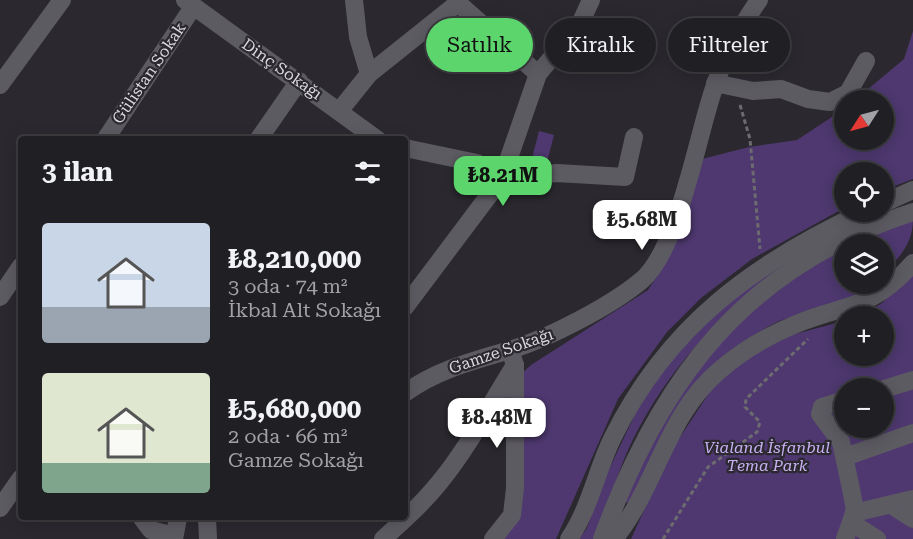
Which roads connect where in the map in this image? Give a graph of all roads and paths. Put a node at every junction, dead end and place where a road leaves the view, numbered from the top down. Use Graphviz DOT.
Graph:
graph roads {
  1 [pos="62,0"];
  2 [pos="354,0"];
  3 [pos="591,0"];
  4 [pos="759,0"];
  5 [pos="189,4"];
  6 [pos="866,61"];
  7 [pos="369,74"];
  8 [pos="538,74"];
  9 [pos="299,81"];
  10 [pos="715,83"];
  11 [pos="0,85"];
  12 [pos="735,87"];
  13 [pos="340,110"];
  14 [pos="107,136"];
  15 [pos="261,136"];
  16 [pos="373,136"];
  17 [pos="634,137"];
  18 [pos="408,149"];
  19 [pos="502,178"];
  20 [pos="913,190"];
  21 [pos="894,198"];
  22 [pos="913,212"];
  23 [pos="844,222"];
  24 [pos="913,263"];
  25 [pos="760,269"];
  26 [pos="18,270"];
  27 [pos="0,297"];
  28 [pos="408,303"];
  29 [pos="824,315"];
  30 [pos="512,357"];
  31 [pos="913,380"];
  32 [pos="894,386"];
  33 [pos="408,391"];
  34 [pos="834,403"];
  35 [pos="834,431"];
  36 [pos="913,433"];
  37 [pos="838,438"];
  38 [pos="844,457"];
  39 [pos="18,482"];
  40 [pos="913,499"];
  41 [pos="891,505"];
  42 [pos="0,508"];
  43 [pos="408,517"];
  44 [pos="913,519"];
  45 [pos="144,520"];
  46 [pos="178,520"];
  47 [pos="207,520"];
  48 [pos="405,520"];
  49 [pos="850,525"];
  50 [pos="174,538"];
  51 [pos="208,539"];
  52 [pos="383,539"];
  53 [pos="493,539"];
  54 [pos="569,539"];
  55 [pos="602,539"];
  56 [pos="614,539"];
  57 [pos="663,539"];
  58 [pos="877,539"];
  1 -- 11 [label="street"];
  2 -- 7 [label="street"];
  3 -- 8 [label="street"];
  4 -- 10 [label="street, Gamze Sokağı"];
  5 -- 9 [label="street, Dinç Sokağı"];
  5 -- 14 [label="street, Gülistan Sokak"];
  6 -- 12 [label="street"];
  7 -- 8 [label="street"];
  7 -- 13 [label="street"];
  8 -- 19 [label="street"];
  9 -- 13 [label="street, Dinç Sokağı"];
  9 -- 15 [label="street"];
  10 -- 12 [label="street"];
  10 -- 30 [label="street, Gamze Sokağı"];
  12 -- 25 [label="path"];
  13 -- 16 [label="street, Dinç Sokağı"];
  17 -- 19 [label="street"];
  18 -- 19 [label="street"];
  19 -- 28 [label="street"];
  20 -- 21 [label="street"];
  22 -- 55 [label="street"];
  23 -- 25 [label="street"];
  24 -- 29 [label="street"];
  25 -- 54 [label="street"];
  26 -- 27 [label="street"];
  29 -- 56 [label="street"];
  29 -- 57 [label="path"];
  30 -- 33 [label="street, Gamze Sokağı"];
  30 -- 43 [label="street"];
  30 -- 53 [label="street"];
  31 -- 32 [label="street"];
  34 -- 35 [label="street"];
  36 -- 38 [label="street"];
  37 -- 38 [label="street"];
  38 -- 49 [label="street"];
  39 -- 42 [label="street"];
  40 -- 41 [label="street"];
  41 -- 44 [label="street"];
  41 -- 49 [label="street"];
  45 -- 50 [label="street"];
  46 -- 50 [label="street"];
  47 -- 51 [label="street"];
  48 -- 52 [label="street"];
  49 -- 58 [label="street"];
}
